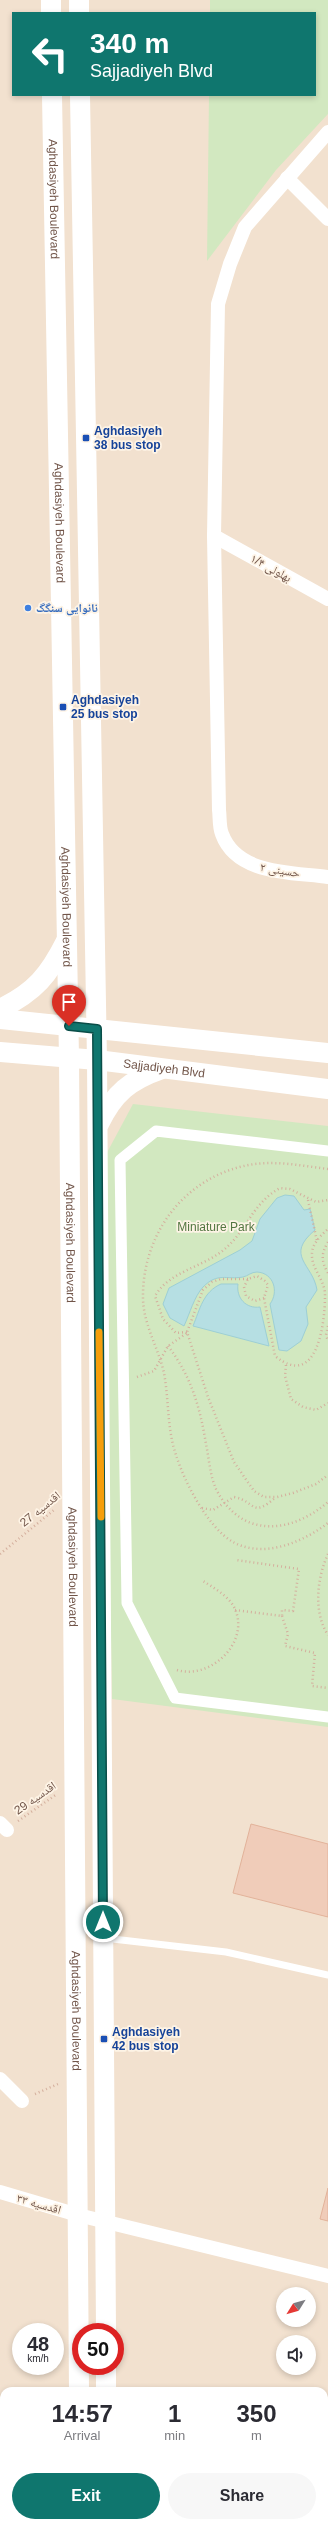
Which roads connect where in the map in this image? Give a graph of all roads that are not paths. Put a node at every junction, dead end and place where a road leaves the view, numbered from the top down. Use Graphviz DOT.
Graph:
graph roads {
  1 [pos="50,0"];
  2 [pos="79,0"];
  3 [pos="51,12"];
  4 [pos="79,12"];
  5 [pos="52,96"];
  6 [pos="80,96"];
  7 [pos="328,132"];
  8 [pos="287,178"];
  9 [pos="328,219"];
  10 [pos="214,536"];
  11 [pos="328,599"];
  12 [pos="328,877"];
  13 [pos="67,940"];
  14 [pos="0,1009"];
  15 [pos="0,1018"];
  16 [pos="69,1026"];
  17 [pos="97,1029"];
  18 [pos="0,1052"];
  19 [pos="328,1053"];
  20 [pos="70,1058"];
  21 [pos="98,1060"];
  22 [pos="164,1068"];
  23 [pos="328,1088"];
  24 [pos="98,1126"];
  25 [pos="328,1151"];
  26 [pos="328,1717"];
  27 [pos="104,1938"];
  28 [pos="328,1975"];
  29 [pos="0,2079"];
  30 [pos="22,2100"];
  31 [pos="0,2192"];
  32 [pos="78,2215"];
  33 [pos="105,2221"];
  34 [pos="328,2276"];
  35 [pos="106,2323"];
  36 [pos="106,2375"];
  37 [pos="79,2387"];
  38 [pos="106,2387"];
  1 -- 3 [label="main road"];
  2 -- 4 [label="main road"];
  5 -- 13 [label="main road, Aghdasiyeh Boulevard"];
  6 -- 17 [label="main road"];
  7 -- 8 [label="street"];
  8 -- 9 [label="street"];
  8 -- 10 [label="street"];
  10 -- 11 [label="street, بهلولی ۱/۴"];
  10 -- 12 [label="street, حسینی ۲"];
  13 -- 14 [label="main road"];
  13 -- 16 [label="main road, Aghdasiyeh Boulevard"];
  15 -- 16 [label="main road"];
  16 -- 17 [label="main road"];
  16 -- 20 [label="main road, Aghdasiyeh Boulevard"];
  17 -- 19 [label="main road"];
  17 -- 21 [label="main road"];
  18 -- 20 [label="main road, Sajjadiyeh Blvd"];
  20 -- 21 [label="main road, Sajjadiyeh Blvd"];
  20 -- 32 [label="main road, Aghdasiyeh Boulevard"];
  21 -- 22 [label="main road, Sajjadiyeh Blvd"];
  21 -- 24 [label="main road"];
  22 -- 23 [label="main road, Sajjadiyeh Blvd"];
  22 -- 24 [label="main road"];
  24 -- 27 [label="main road"];
  25 -- 26 [label="street"];
  27 -- 28 [label="lane"];
  27 -- 33 [label="main road"];
  29 -- 30 [label="street"];
  31 -- 32 [label="street, اقدسیه ۳۳"];
  32 -- 33 [label="street, اقدسیه ۳۳"];
  32 -- 37 [label="main road, Aghdasiyeh Boulevard"];
  33 -- 34 [label="street, اقدسیه ۳۳"];
  33 -- 35 [label="main road"];
  36 -- 38 [label="main road"];
}
